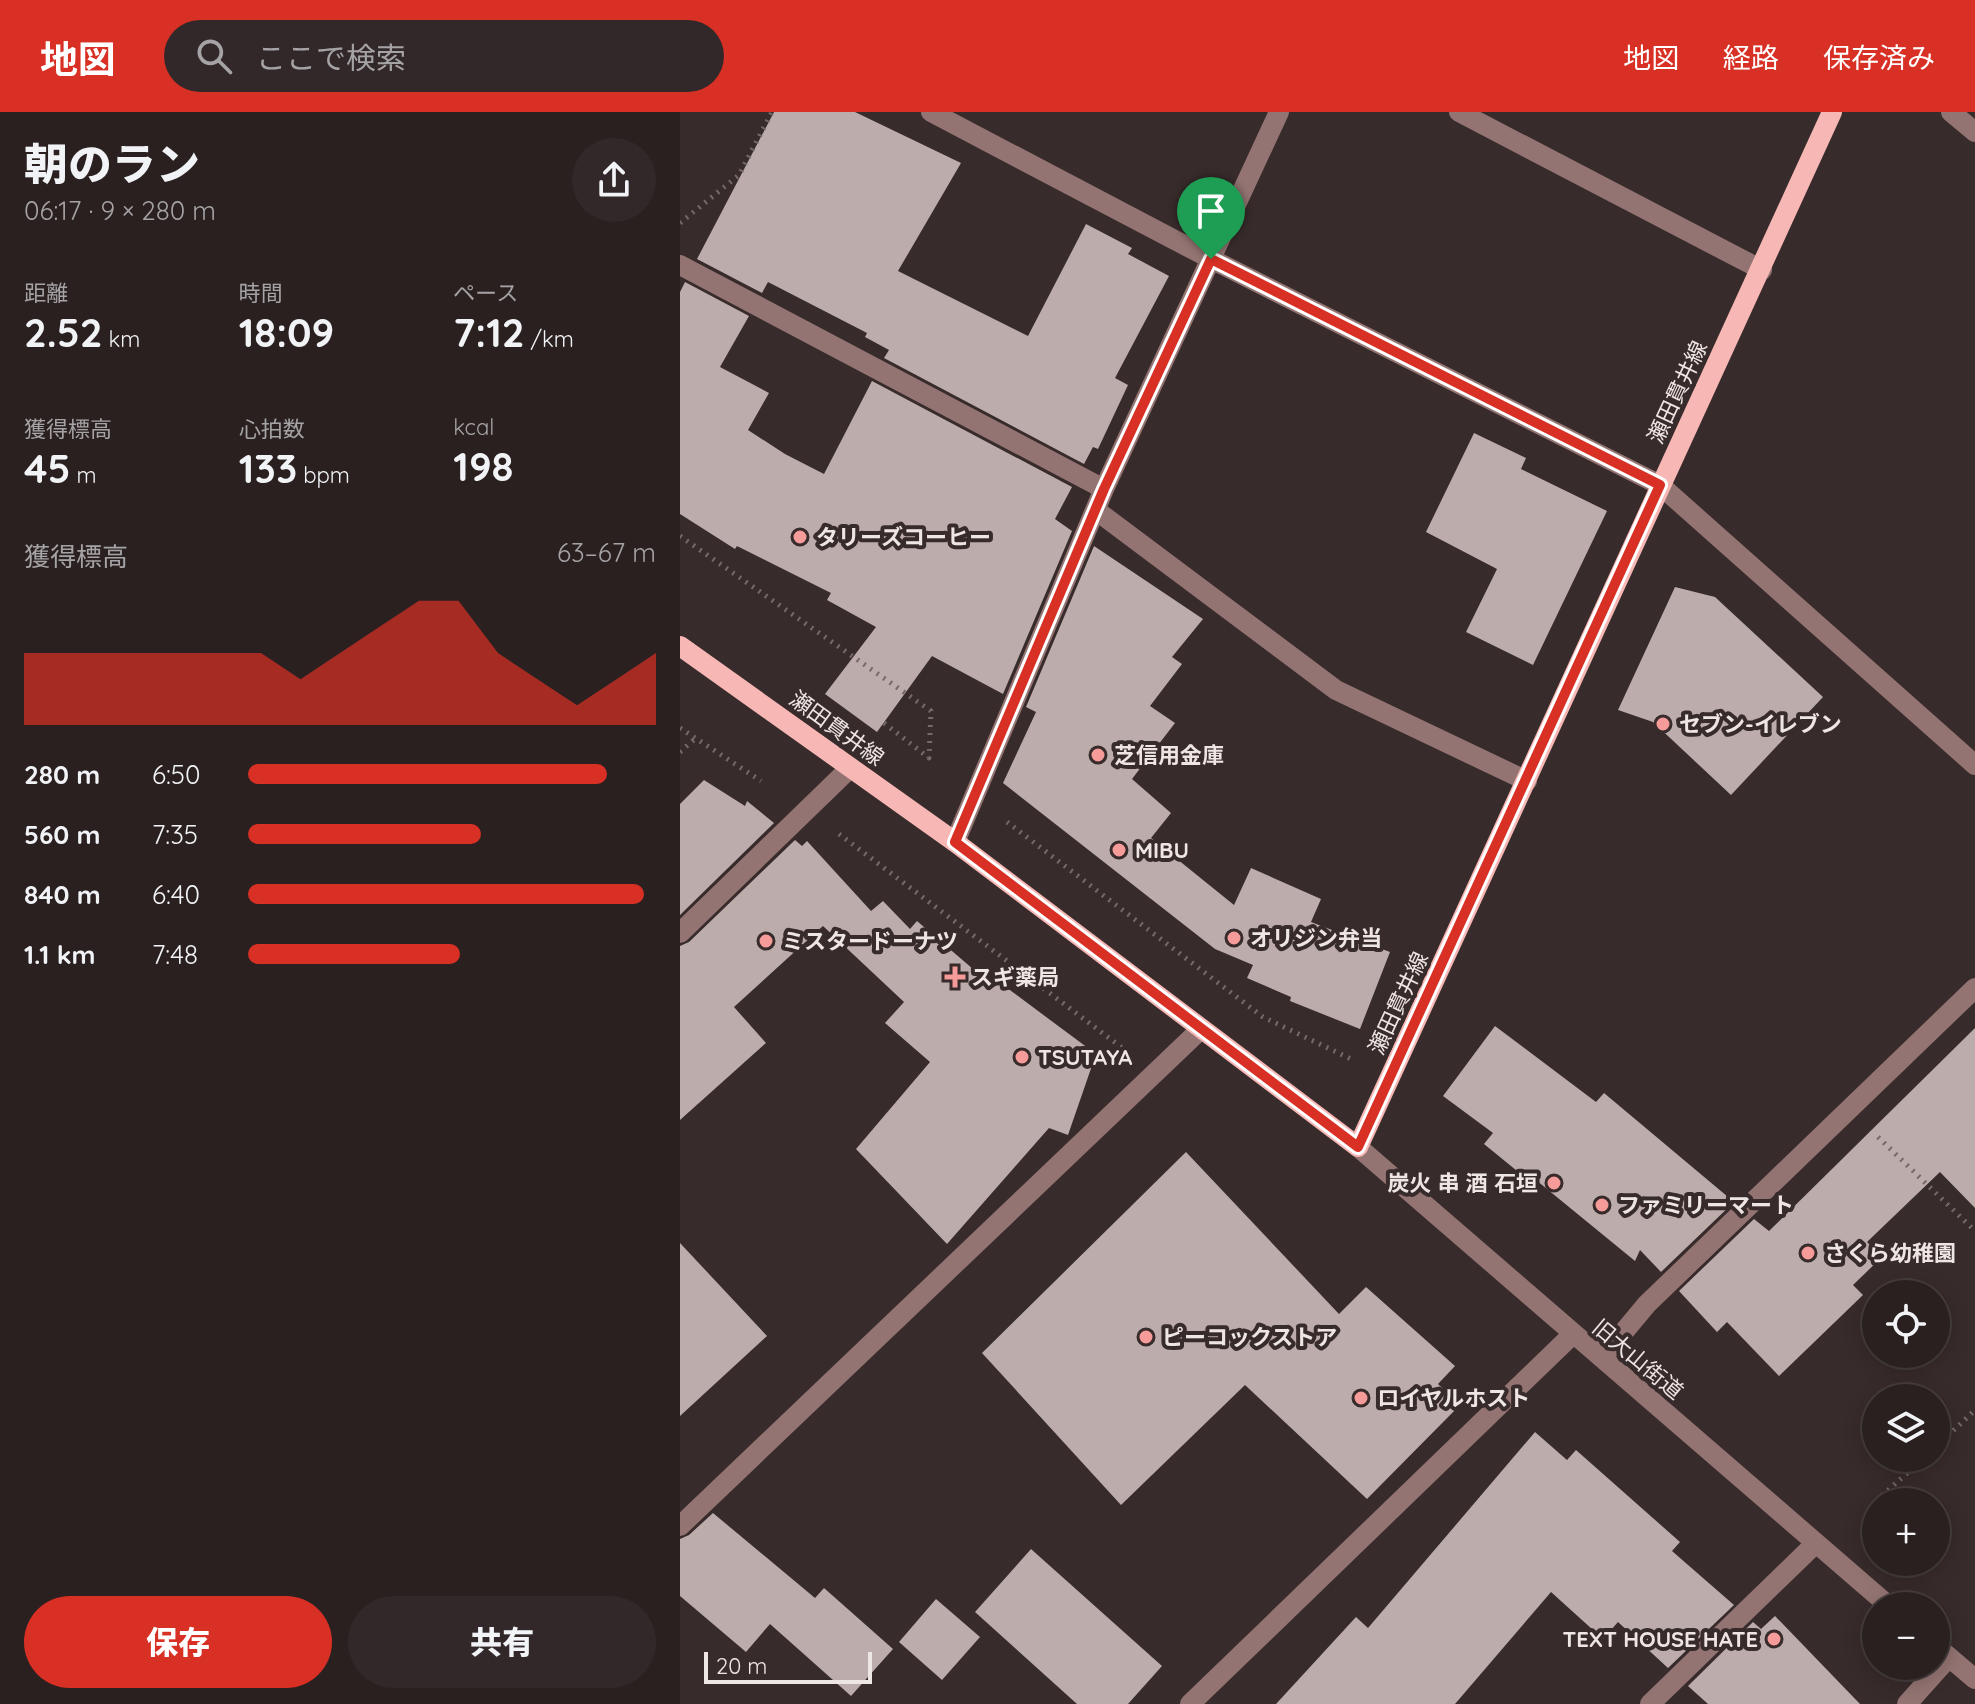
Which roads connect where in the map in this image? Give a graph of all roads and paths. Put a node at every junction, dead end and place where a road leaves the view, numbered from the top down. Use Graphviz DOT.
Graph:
graph roads {
  1 [pos="772,112"];
  2 [pos="931,112"];
  3 [pos="1279,112"];
  4 [pos="1459,112"];
  5 [pos="1832,112"];
  6 [pos="1951,112"];
  7 [pos="1975,132"];
  8 [pos="680,223"];
  9 [pos="1211,259"];
  10 [pos="680,265"];
  11 [pos="1762,270"];
  12 [pos="1660,485"];
  13 [pos="1104,489"];
  14 [pos="1097,511"];
  15 [pos="680,536"];
  16 [pos="680,646"];
  17 [pos="884,723"];
  18 [pos="680,728"];
  19 [pos="696,738"];
  20 [pos="680,752"];
  21 [pos="1975,765"];
  22 [pos="850,768"];
  23 [pos="761,781"];
  24 [pos="1527,781"];
  25 [pos="999,817"];
  26 [pos="835,831"];
  27 [pos="955,842"];
  28 [pos="680,933"];
  29 [pos="1975,988"];
  30 [pos="1201,1029"];
  31 [pos="1127,1052"];
  32 [pos="1364,1066"];
  33 [pos="1850,1111"];
  34 [pos="1358,1147"];
  35 [pos="1975,1231"];
  36 [pos="1572,1335"];
  37 [pos="1602,1358"];
  38 [pos="1975,1410"];
  39 [pos="1950,1434"];
  40 [pos="1908,1472"];
  41 [pos="1891,1488"];
  42 [pos="680,1526"];
  43 [pos="1816,1543"];
  44 [pos="1873,1592"];
  45 [pos="1950,1658"];
  46 [pos="1975,1679"];
  47 [pos="1924,1680"];
  48 [pos="1190,1704"];
  49 [pos="1650,1704"];
  50 [pos="1907,1704"];
  1 -- 8 [label="path"];
  2 -- 9 [label="street"];
  3 -- 9 [label="street"];
  4 -- 11 [label="street"];
  5 -- 11 [label="main road, 瀬田貫井線"];
  6 -- 7 [label="street"];
  9 -- 12 [label="street"];
  9 -- 13 [label="street"];
  10 -- 13 [label="street"];
  11 -- 12 [label="main road, 瀬田貫井線"];
  12 -- 21 [label="street"];
  12 -- 24 [label="main road, 瀬田貫井線"];
  13 -- 14 [label="street"];
  14 -- 24 [label="street"];
  14 -- 27 [label="street"];
  15 -- 17 [label="path"];
  16 -- 22 [label="main road, 瀬田貫井線"];
  18 -- 19 [label="path"];
  19 -- 20 [label="path"];
  19 -- 23 [label="path"];
  22 -- 27 [label="main road, 瀬田貫井線"];
  22 -- 28 [label="street"];
  24 -- 34 [label="main road, 瀬田貫井線"];
  25 -- 32 [label="path"];
  26 -- 31 [label="path"];
  27 -- 30 [label="main road, 瀬田貫井線"];
  29 -- 33 [label="street"];
  30 -- 34 [label="main road, 瀬田貫井線"];
  30 -- 42 [label="street"];
  33 -- 35 [label="path"];
  33 -- 37 [label="street"];
  34 -- 36 [label="street, 旧大山街道"];
  36 -- 37 [label="street, 旧大山街道"];
  36 -- 48 [label="street"];
  37 -- 43 [label="street, 旧大山街道"];
  38 -- 39 [label="path"];
  40 -- 41 [label="path"];
  43 -- 44 [label="street, 旧大山街道"];
  43 -- 49 [label="street"];
  45 -- 46 [label="street"];
  47 -- 50 [label="street"];
}
